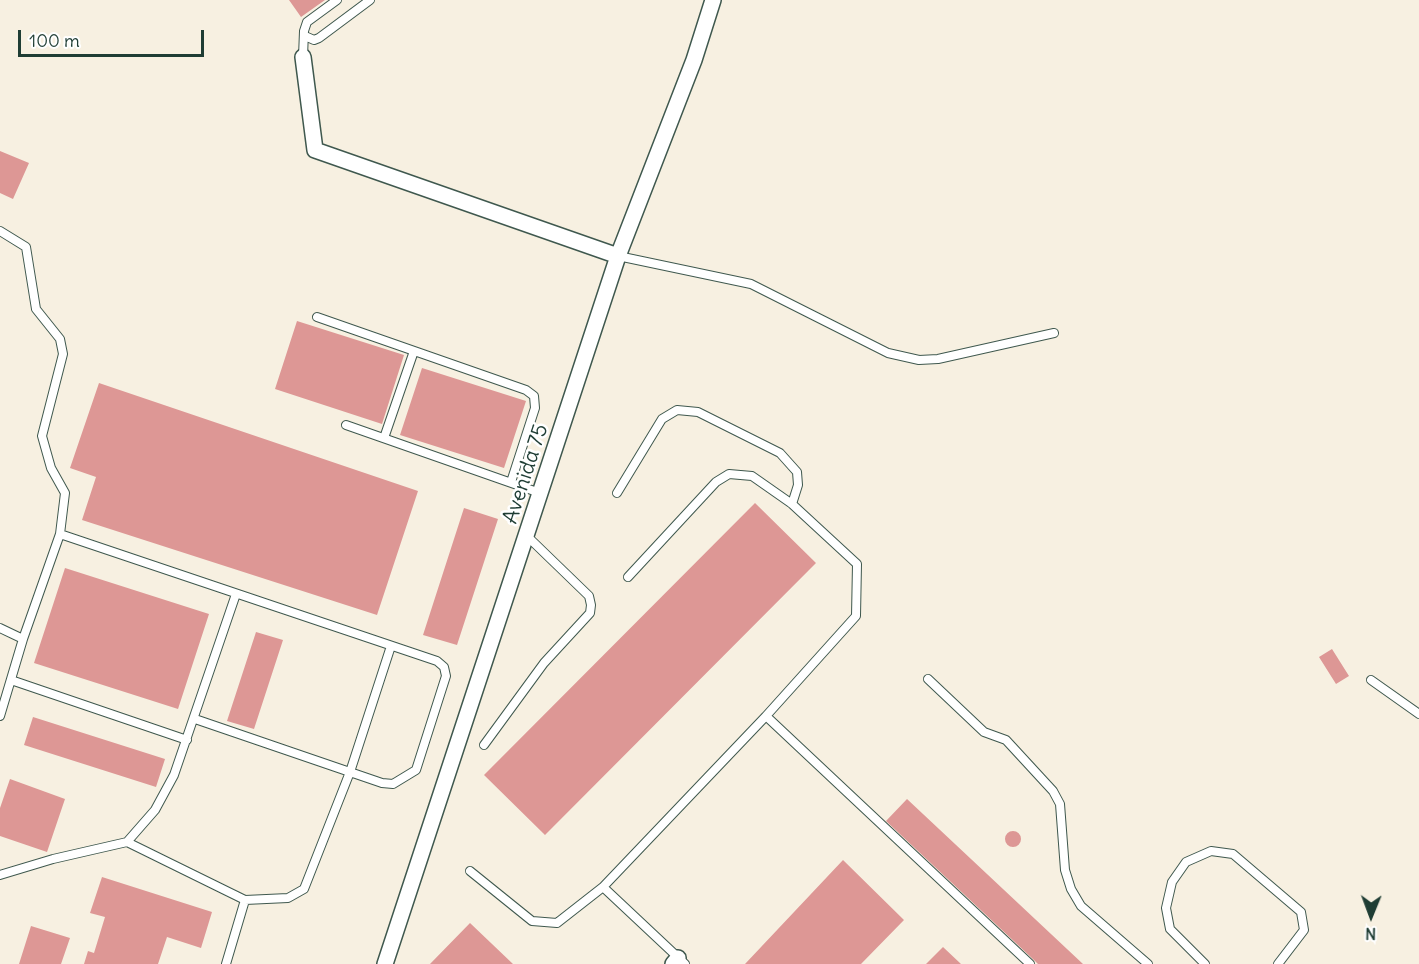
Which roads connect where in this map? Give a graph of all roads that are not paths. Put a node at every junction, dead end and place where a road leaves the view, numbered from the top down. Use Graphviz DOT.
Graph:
graph roads {
  1 [pos="337,0"];
  2 [pos="370,0"];
  3 [pos="713,0"];
  4 [pos="305,36"];
  5 [pos="303,57"];
  6 [pos="0,231"];
  7 [pos="618,256"];
  8 [pos="317,317"];
  9 [pos="1054,333"];
  10 [pos="414,351"];
  11 [pos="346,425"];
  12 [pos="384,438"];
  13 [pos="511,482"];
  14 [pos="542,493"];
  15 [pos="617,494"];
  16 [pos="792,504"];
  17 [pos="60,534"];
  18 [pos="528,537"];
  19 [pos="628,577"];
  20 [pos="236,594"];
  21 [pos="0,628"];
  22 [pos="23,639"];
  23 [pos="391,646"];
  24 [pos="928,679"];
  25 [pos="11,680"];
  26 [pos="1371,680"];
  27 [pos="1419,714"];
  28 [pos="0,716"];
  29 [pos="766,716"];
  30 [pos="195,719"];
  31 [pos="188,740"];
  32 [pos="484,745"];
  33 [pos="350,772"];
  34 [pos="127,842"];
  35 [pos="470,871"];
  36 [pos="0,875"];
  37 [pos="603,887"];
  38 [pos="245,900"];
  39 [pos="679,962"];
  40 [pos="226,964"];
  41 [pos="384,964"];
  42 [pos="1030,964"];
  43 [pos="1148,964"];
  44 [pos="1205,964"];
  45 [pos="1278,964"];
  1 -- 4 [label="lane"];
  2 -- 4 [label="lane"];
  3 -- 7 [label="street, Avenida 75"];
  4 -- 5 [label="lane"];
  5 -- 7 [label="street"];
  6 -- 17 [label="lane"];
  7 -- 9 [label="lane"];
  7 -- 14 [label="street, Avenida 75"];
  8 -- 10 [label="lane"];
  10 -- 12 [label="lane"];
  10 -- 13 [label="lane"];
  11 -- 12 [label="lane"];
  12 -- 13 [label="lane"];
  13 -- 14 [label="lane"];
  14 -- 18 [label="street, Avenida 75"];
  15 -- 16 [label="lane"];
  16 -- 19 [label="lane"];
  16 -- 29 [label="lane"];
  17 -- 20 [label="lane"];
  17 -- 22 [label="lane"];
  18 -- 32 [label="lane"];
  18 -- 41 [label="street, Avenida 75"];
  20 -- 23 [label="lane"];
  20 -- 30 [label="lane"];
  21 -- 22 [label="lane"];
  22 -- 25 [label="lane"];
  23 -- 33 [label="lane"];
  23 -- 33 [label="lane"];
  24 -- 43 [label="lane"];
  25 -- 28 [label="lane"];
  25 -- 31 [label="lane"];
  26 -- 27 [label="lane"];
  29 -- 37 [label="lane"];
  29 -- 42 [label="lane"];
  30 -- 31 [label="lane"];
  30 -- 33 [label="lane"];
  31 -- 34 [label="lane"];
  33 -- 38 [label="lane"];
  34 -- 36 [label="lane"];
  34 -- 38 [label="lane"];
  35 -- 37 [label="lane"];
  37 -- 39 [label="lane"];
  38 -- 40 [label="lane"];
  44 -- 45 [label="lane"];
}
